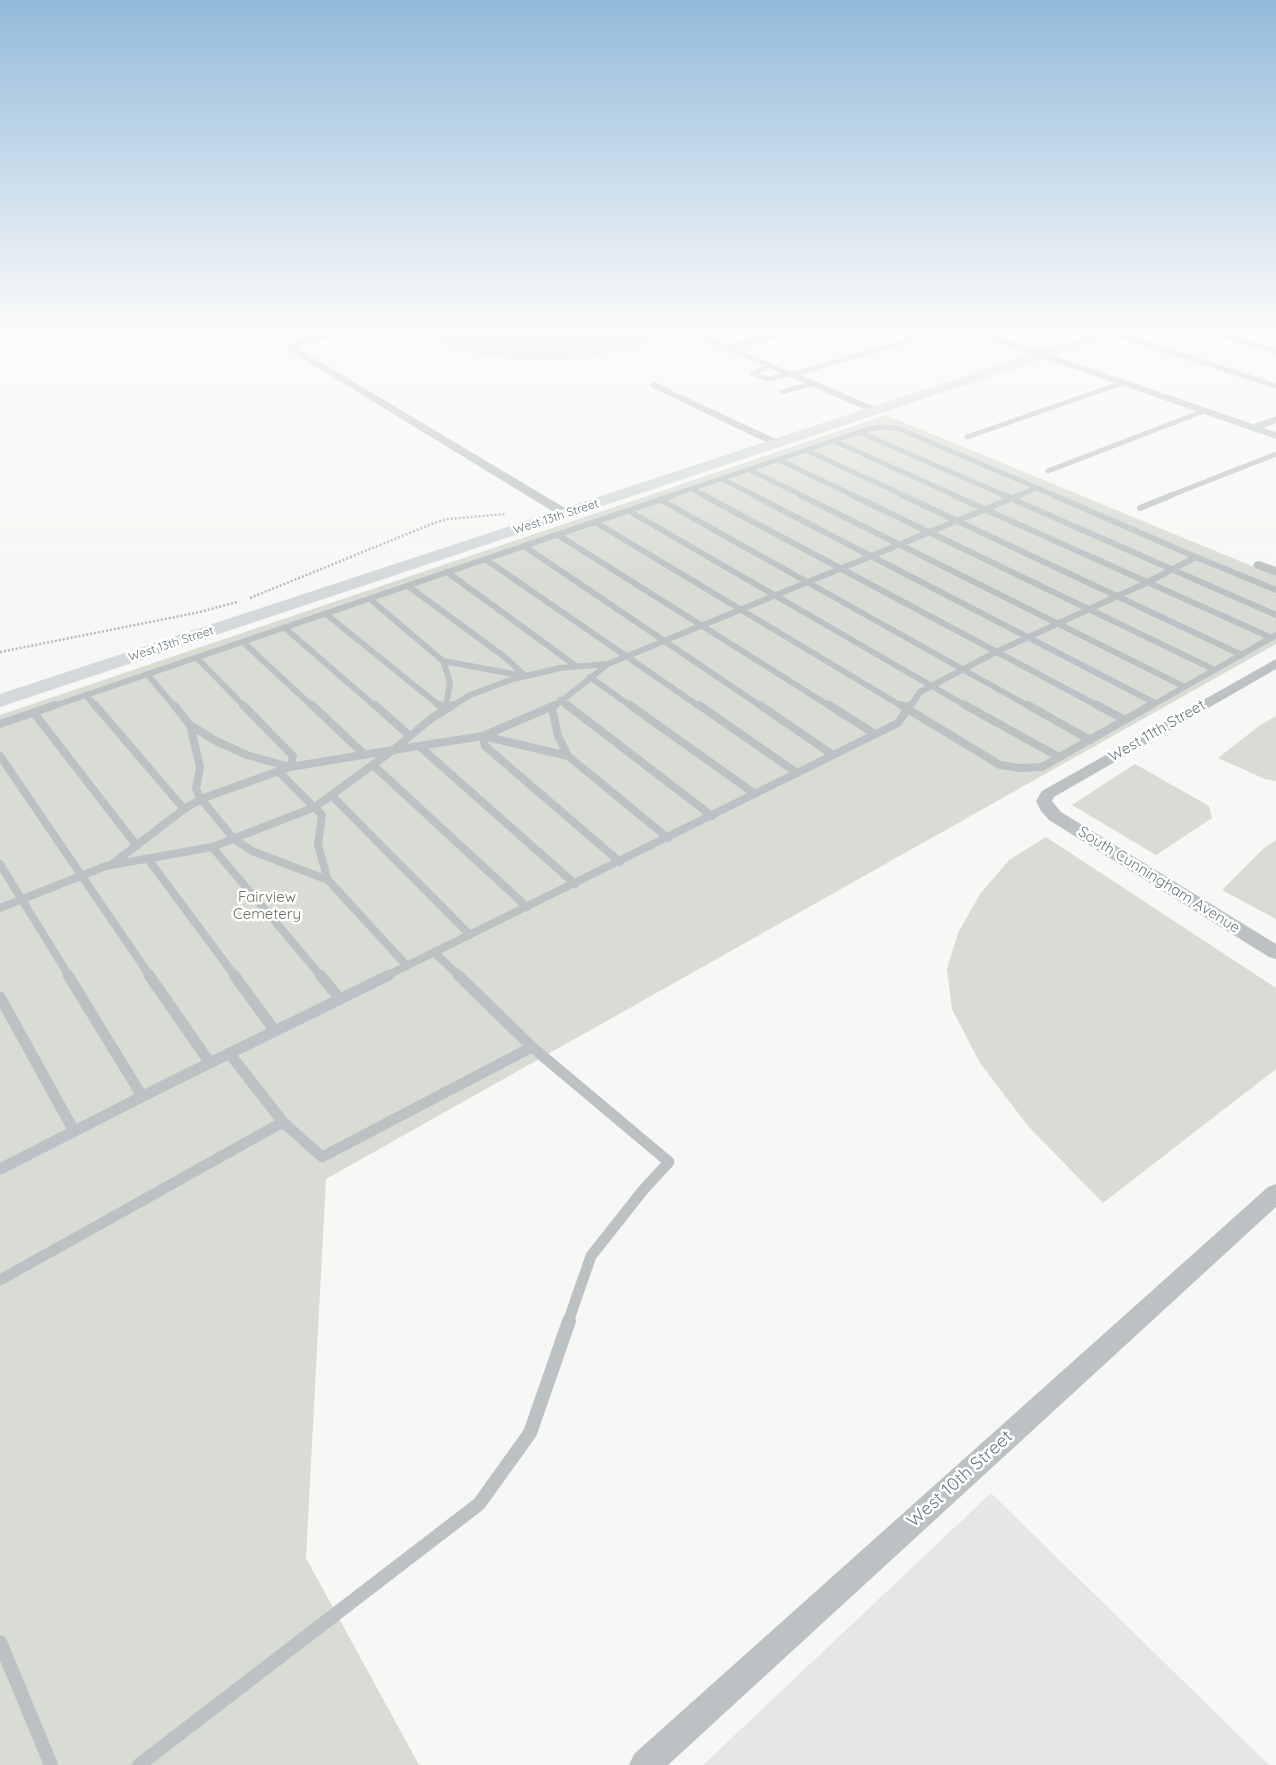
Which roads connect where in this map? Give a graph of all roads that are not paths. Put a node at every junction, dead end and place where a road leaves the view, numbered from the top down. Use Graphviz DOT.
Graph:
graph roads {
  1 [pos="399,414"];
  2 [pos="709,414"];
  3 [pos="868,414"];
  4 [pos="1032,414"];
  5 [pos="1195,414"];
  6 [pos="1214,414"];
  7 [pos="1276,419"];
  8 [pos="1253,428"];
  9 [pos="859,432"];
  10 [pos="1276,436"];
  11 [pos="967,437"];
  12 [pos="834,441"];
  13 [pos="806,450"];
  14 [pos="779,452"];
  15 [pos="1276,454"];
  16 [pos="750,470"];
  17 [pos="1048,471"];
  18 [pos="722,479"];
  19 [pos="1037,488"];
  20 [pos="692,489"];
  21 [pos="1011,499"];
  22 [pos="661,500"];
  23 [pos="1140,508"];
  24 [pos="985,510"];
  25 [pos="629,511"];
  26 [pos="566,514"];
  27 [pos="957,521"];
  28 [pos="595,522"];
  29 [pos="929,532"];
  30 [pos="558,535"];
  31 [pos="899,545"];
  32 [pos="524,546"];
  33 [pos="870,557"];
  34 [pos="1196,557"];
  35 [pos="485,560"];
  36 [pos="1259,565"];
  37 [pos="839,569"];
  38 [pos="1174,570"];
  39 [pos="447,572"];
  40 [pos="1276,572"];
  41 [pos="810,581"];
  42 [pos="1146,583"];
  43 [pos="408,586"];
  44 [pos="1276,590"];
  45 [pos="775,595"];
  46 [pos="1116,596"];
  47 [pos="370,599"];
  48 [pos="742,609"];
  49 [pos="1088,609"];
  50 [pos="326,614"];
  51 [pos="1276,614"];
  52 [pos="1057,624"];
  53 [pos="700,626"];
  54 [pos="285,628"];
  55 [pos="1274,636"];
  56 [pos="1029,638"];
  57 [pos="243,642"];
  58 [pos="662,642"];
  59 [pos="996,652"];
  60 [pos="1242,655"];
  61 [pos="625,656"];
  62 [pos="197,658"];
  63 [pos="443,661"];
  64 [pos="1276,663"];
  65 [pos="608,664"];
  66 [pos="576,666"];
  67 [pos="964,669"];
  68 [pos="1214,670"];
  69 [pos="147,674"];
  70 [pos="524,676"];
  71 [pos="590,677"];
  72 [pos="932,686"];
  73 [pos="1185,686"];
  74 [pos="86,695"];
  75 [pos="560,700"];
  76 [pos="0,701"];
  77 [pos="1155,703"];
  78 [pos="552,708"];
  79 [pos="907,708"];
  80 [pos="445,710"];
  81 [pos="34,713"];
  82 [pos="1125,720"];
  83 [pos="0,724"];
  84 [pos="190,725"];
  85 [pos="875,734"];
  86 [pos="410,736"];
  87 [pos="484,736"];
  88 [pos="1090,740"];
  89 [pos="420,746"];
  90 [pos="393,750"];
  91 [pos="365,754"];
  92 [pos="0,756"];
  93 [pos="568,756"];
  94 [pos="832,756"];
  95 [pos="1059,757"];
  96 [pos="373,765"];
  97 [pos="290,767"];
  98 [pos="278,771"];
  99 [pos="797,773"];
  100 [pos="755,794"];
  101 [pos="332,796"];
  102 [pos="201,800"];
  103 [pos="1045,804"];
  104 [pos="315,807"];
  105 [pos="184,809"];
  106 [pos="712,816"];
  107 [pos="668,838"];
  108 [pos="234,839"];
  109 [pos="137,846"];
  110 [pos="212,847"];
  111 [pos="148,859"];
  112 [pos="620,862"];
  113 [pos="0,864"];
  114 [pos="111,865"];
  115 [pos="81,876"];
  116 [pos="328,880"];
  117 [pos="575,884"];
  118 [pos="22,900"];
  119 [pos="527,907"];
  120 [pos="0,908"];
  121 [pos="470,935"];
  122 [pos="434,952"];
  123 [pos="1276,953"];
  124 [pos="406,966"];
  125 [pos="0,996"];
  126 [pos="340,999"];
  127 [pos="275,1031"];
  128 [pos="532,1047"];
  129 [pos="229,1053"];
  130 [pos="210,1063"];
  131 [pos="142,1096"];
  132 [pos="283,1122"];
  133 [pos="74,1131"];
  134 [pos="0,1169"];
  135 [pos="1275,1195"];
  136 [pos="0,1280"];
  137 [pos="0,1642"];
  138 [pos="51,1765"];
  139 [pos="139,1765"];
  140 [pos="644,1765"];
  1 -- 26 [label="street"];
  2 -- 14 [label="street"];
  3 -- 14 [label="street, West 13th Street"];
  4 -- 11 [label="lane"];
  5 -- 17 [label="lane"];
  6 -- 8 [label="street"];
  7 -- 8 [label="street"];
  8 -- 10 [label="street"];
  9 -- 12 [label="lane"];
  9 -- 19 [label="lane"];
  9 -- 21 [label="lane"];
  12 -- 13 [label="lane"];
  12 -- 24 [label="lane"];
  13 -- 14 [label="lane"];
  13 -- 27 [label="lane"];
  14 -- 16 [label="lane"];
  14 -- 26 [label="street, West 13th Street"];
  14 -- 29 [label="lane"];
  15 -- 23 [label="lane"];
  16 -- 18 [label="lane"];
  16 -- 31 [label="lane"];
  18 -- 20 [label="lane"];
  18 -- 33 [label="lane"];
  19 -- 21 [label="lane"];
  19 -- 34 [label="lane"];
  20 -- 22 [label="lane"];
  20 -- 37 [label="lane"];
  21 -- 24 [label="lane"];
  21 -- 38 [label="lane"];
  22 -- 25 [label="lane"];
  22 -- 41 [label="lane"];
  24 -- 27 [label="lane"];
  24 -- 42 [label="lane"];
  25 -- 28 [label="lane"];
  25 -- 45 [label="lane"];
  26 -- 76 [label="street, West 13th Street"];
  27 -- 29 [label="lane"];
  27 -- 46 [label="lane"];
  28 -- 30 [label="lane"];
  28 -- 48 [label="lane"];
  29 -- 31 [label="lane"];
  29 -- 49 [label="lane"];
  30 -- 32 [label="lane"];
  30 -- 53 [label="lane"];
  31 -- 33 [label="lane"];
  31 -- 52 [label="lane"];
  32 -- 35 [label="lane"];
  32 -- 58 [label="lane"];
  33 -- 37 [label="lane"];
  33 -- 56 [label="lane"];
  34 -- 38 [label="lane"];
  34 -- 44 [label="lane"];
  35 -- 39 [label="lane"];
  35 -- 61 [label="lane"];
  36 -- 40 [label="street"];
  37 -- 41 [label="lane"];
  37 -- 59 [label="lane"];
  38 -- 42 [label="lane"];
  38 -- 51 [label="lane"];
  39 -- 43 [label="lane"];
  39 -- 66 [label="lane"];
  41 -- 45 [label="lane"];
  41 -- 67 [label="lane"];
  42 -- 46 [label="lane"];
  42 -- 55 [label="lane"];
  43 -- 47 [label="lane"];
  43 -- 70 [label="lane"];
  45 -- 48 [label="lane"];
  45 -- 72 [label="lane"];
  46 -- 49 [label="lane"];
  46 -- 60 [label="lane"];
  47 -- 50 [label="lane"];
  47 -- 63 [label="lane"];
  48 -- 53 [label="lane"];
  48 -- 79 [label="lane"];
  49 -- 52 [label="lane"];
  49 -- 68 [label="lane"];
  50 -- 54 [label="lane"];
  50 -- 80 [label="lane"];
  52 -- 56 [label="lane"];
  52 -- 73 [label="lane"];
  53 -- 58 [label="lane"];
  53 -- 85 [label="lane"];
  54 -- 57 [label="lane"];
  54 -- 86 [label="lane"];
  55 -- 60 [label="lane"];
  56 -- 59 [label="lane"];
  56 -- 77 [label="lane"];
  57 -- 62 [label="lane"];
  57 -- 91 [label="lane"];
  58 -- 61 [label="lane"];
  58 -- 94 [label="lane"];
  59 -- 67 [label="lane"];
  59 -- 82 [label="lane"];
  60 -- 68 [label="lane"];
  61 -- 65 [label="lane"];
  61 -- 99 [label="lane"];
  62 -- 69 [label="lane"];
  62 -- 97 [label="lane"];
  63 -- 70 [label="lane"];
  63 -- 80 [label="lane"];
  64 -- 103 [label="street, West 11th Street"];
  65 -- 66 [label="lane"];
  65 -- 71 [label="lane"];
  66 -- 70 [label="lane"];
  67 -- 72 [label="lane"];
  67 -- 88 [label="lane"];
  68 -- 73 [label="lane"];
  69 -- 74 [label="lane"];
  69 -- 84 [label="lane"];
  70 -- 80 [label="lane"];
  71 -- 75 [label="lane"];
  71 -- 100 [label="lane"];
  72 -- 79 [label="lane"];
  72 -- 95 [label="lane"];
  73 -- 77 [label="lane"];
  74 -- 81 [label="lane"];
  74 -- 105 [label="lane"];
  75 -- 78 [label="lane"];
  75 -- 106 [label="lane"];
  77 -- 82 [label="lane"];
  78 -- 87 [label="lane"];
  78 -- 93 [label="lane"];
  79 -- 85 [label="lane"];
  79 -- 95 [label="lane"];
  80 -- 86 [label="lane"];
  81 -- 83 [label="lane"];
  81 -- 109 [label="lane"];
  82 -- 88 [label="lane"];
  84 -- 97 [label="lane"];
  84 -- 102 [label="lane"];
  85 -- 94 [label="lane"];
  86 -- 90 [label="lane"];
  87 -- 89 [label="lane"];
  87 -- 93 [label="lane"];
  87 -- 112 [label="lane"];
  88 -- 95 [label="lane"];
  89 -- 90 [label="lane"];
  89 -- 117 [label="lane"];
  90 -- 91 [label="lane"];
  90 -- 96 [label="lane"];
  91 -- 97 [label="lane"];
  92 -- 115 [label="lane"];
  93 -- 107 [label="lane"];
  94 -- 99 [label="lane"];
  96 -- 101 [label="lane"];
  96 -- 119 [label="lane"];
  97 -- 98 [label="lane"];
  98 -- 102 [label="lane"];
  98 -- 104 [label="lane"];
  99 -- 100 [label="lane"];
  100 -- 106 [label="lane"];
  101 -- 104 [label="lane"];
  101 -- 121 [label="lane"];
  102 -- 105 [label="lane"];
  102 -- 108 [label="lane"];
  103 -- 123 [label="street, South Cunningham Avenue"];
  104 -- 108 [label="lane"];
  104 -- 116 [label="lane"];
  105 -- 109 [label="lane"];
  106 -- 107 [label="lane"];
  107 -- 112 [label="lane"];
  108 -- 110 [label="lane"];
  108 -- 116 [label="lane"];
  109 -- 114 [label="lane"];
  110 -- 111 [label="lane"];
  110 -- 126 [label="lane"];
  111 -- 114 [label="lane"];
  111 -- 127 [label="lane"];
  112 -- 117 [label="lane"];
  113 -- 118 [label="lane"];
  114 -- 115 [label="lane"];
  115 -- 118 [label="lane"];
  115 -- 130 [label="lane"];
  116 -- 124 [label="lane"];
  117 -- 119 [label="lane"];
  118 -- 120 [label="lane"];
  118 -- 131 [label="lane"];
  119 -- 121 [label="lane"];
  121 -- 122 [label="lane"];
  122 -- 124 [label="lane"];
  122 -- 128 [label="lane"];
  124 -- 126 [label="lane"];
  125 -- 133 [label="lane"];
  126 -- 127 [label="lane"];
  127 -- 129 [label="lane"];
  128 -- 132 [label="lane"];
  128 -- 139 [label="lane"];
  129 -- 130 [label="lane"];
  129 -- 132 [label="lane"];
  130 -- 131 [label="lane"];
  131 -- 133 [label="lane"];
  132 -- 136 [label="lane"];
  133 -- 134 [label="lane"];
  135 -- 140 [label="street, West 10th Street"];
  137 -- 138 [label="lane"];
}
